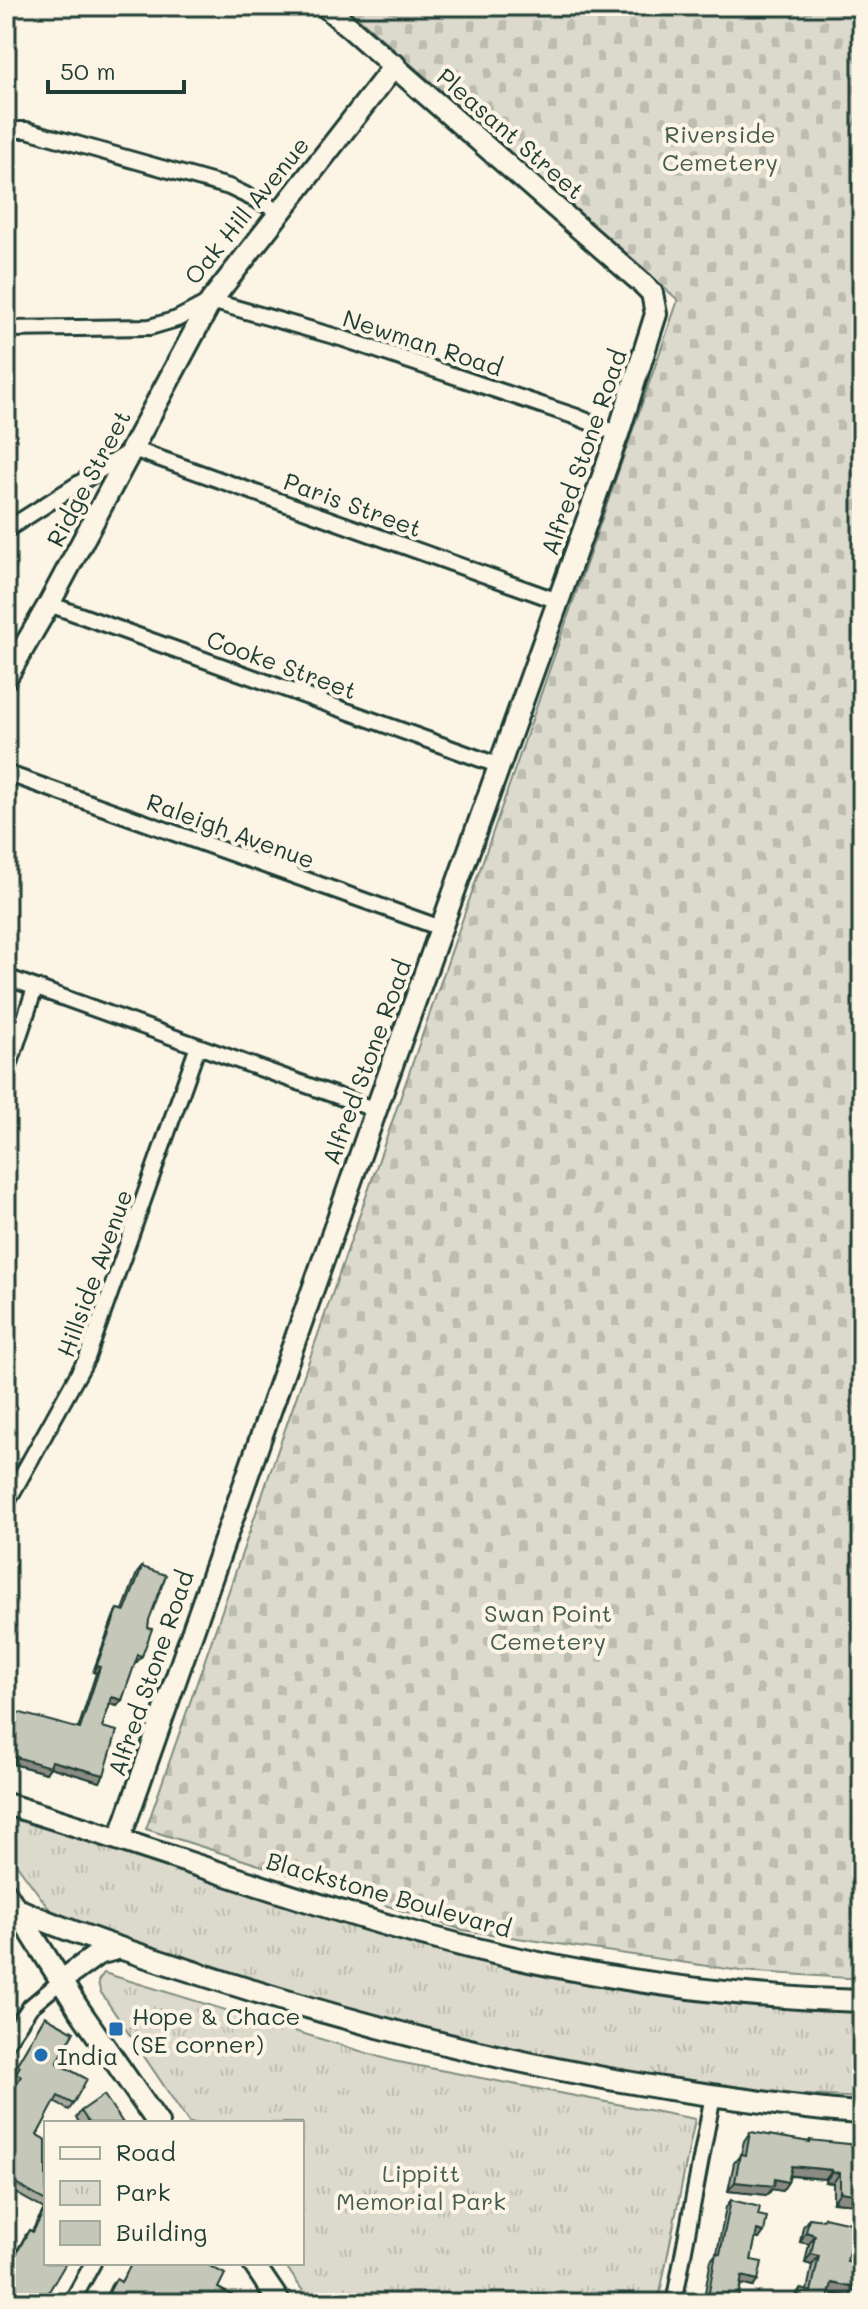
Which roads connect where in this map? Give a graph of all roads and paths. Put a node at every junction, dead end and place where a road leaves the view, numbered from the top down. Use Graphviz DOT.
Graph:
graph roads {
  1 [pos="325,6"];
  2 [pos="395,65"];
  3 [pos="6,130"];
  4 [pos="281,212"];
  5 [pos="211,301"];
  6 [pos="656,303"];
  7 [pos="6,329"];
  8 [pos="618,434"];
  9 [pos="133,449"];
  10 [pos="6,530"];
  11 [pos="558,601"];
  12 [pos="49,604"];
  13 [pos="6,678"];
  14 [pos="500,766"];
  15 [pos="6,773"];
  16 [pos="441,928"];
  17 [pos="6,977"];
  18 [pos="35,988"];
  19 [pos="198,1046"];
  20 [pos="6,1075"];
  21 [pos="376,1110"];
  22 [pos="6,1504"];
  23 [pos="6,1804"];
  24 [pos="120,1838"];
  25 [pos="11,1901"];
  26 [pos="120,1948"];
  27 [pos="61,1981"];
  28 [pos="862,2001"];
  29 [pos="6,2043"];
  30 [pos="713,2095"];
  31 [pos="862,2113"];
  32 [pos="157,2121"];
  33 [pos="92,2265"];
  34 [pos="254,2265"];
  35 [pos="277,2301"];
  36 [pos="71,2303"];
  37 [pos="674,2303"];
  1 -- 2 [label="street, Pleasant Street"];
  2 -- 4 [label="street, Oak Hill Avenue"];
  2 -- 6 [label="street, Pleasant Street"];
  3 -- 4 [label="street"];
  4 -- 5 [label="street, Oak Hill Avenue"];
  5 -- 7 [label="street, Oak Hill Avenue"];
  5 -- 8 [label="street, Newman Road"];
  5 -- 9 [label="street, Ridge Street"];
  6 -- 8 [label="street, Alfred Stone Road"];
  8 -- 11 [label="street, Alfred Stone Road"];
  9 -- 10 [label="street"];
  9 -- 11 [label="street, Paris Street"];
  9 -- 12 [label="street, Ridge Street"];
  11 -- 14 [label="street, Alfred Stone Road"];
  12 -- 13 [label="street, Ridge Street"];
  12 -- 14 [label="street, Cooke Street"];
  14 -- 16 [label="street, Alfred Stone Road"];
  15 -- 16 [label="street, Raleigh Avenue"];
  16 -- 21 [label="street, Alfred Stone Road"];
  17 -- 18 [label="street"];
  18 -- 19 [label="street"];
  18 -- 20 [label="street"];
  19 -- 21 [label="street"];
  19 -- 22 [label="street, Hillside Avenue"];
  21 -- 24 [label="street, Alfred Stone Road"];
  23 -- 24 [label="street, Blackstone Boulevard"];
  24 -- 28 [label="street, Blackstone Boulevard"];
  25 -- 26 [label="street"];
  25 -- 27 [label="street"];
  26 -- 27 [label="street"];
  26 -- 30 [label="street"];
  27 -- 29 [label="street"];
  27 -- 32 [label="street"];
  30 -- 31 [label="street"];
  30 -- 37 [label="street"];
  33 -- 36 [label="street"];
  34 -- 35 [label="street"];
}
